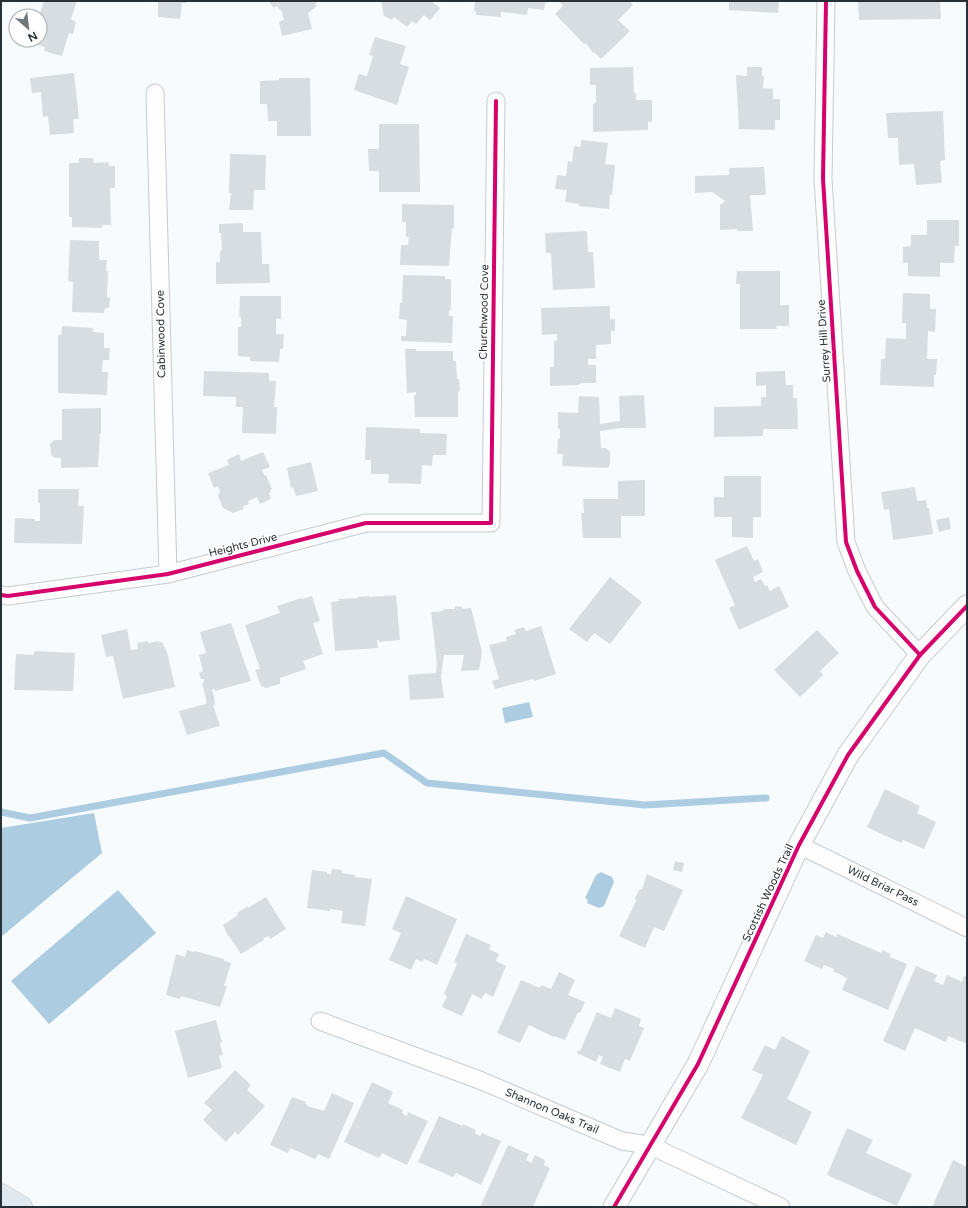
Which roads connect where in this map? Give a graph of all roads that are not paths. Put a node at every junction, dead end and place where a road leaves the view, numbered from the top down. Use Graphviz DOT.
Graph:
graph roads {
  1 [pos="826,1"];
  2 [pos="155,93"];
  3 [pos="496,101"];
  4 [pos="491,523"];
  5 [pos="168,574"];
  6 [pos="1,595"];
  7 [pos="967,606"];
  8 [pos="920,655"];
  9 [pos="800,845"];
  10 [pos="967,928"];
  11 [pos="320,1021"];
  12 [pos="650,1145"];
  13 [pos="1,1195"];
  14 [pos="21,1207"];
  15 [pos="614,1207"];
  16 [pos="781,1207"];
  1 -- 8 [label="street, Surrey Hill Drive"];
  2 -- 5 [label="street, Cabinwood Cove"];
  3 -- 4 [label="street, Churchwood Cove"];
  4 -- 5 [label="street, Heights Drive"];
  5 -- 6 [label="street, Heights Drive"];
  7 -- 8 [label="street, Scottish Woods Trail"];
  8 -- 9 [label="street, Scottish Woods Trail"];
  9 -- 10 [label="street, Wild Briar Pass"];
  9 -- 12 [label="street, Scottish Woods Trail"];
  11 -- 12 [label="street, Shannon Oaks Trail"];
  12 -- 15 [label="street, Scottish Woods Trail"];
  12 -- 16 [label="street, Shannon Oaks Trail"];
  13 -- 14 [label="highway"];
}
